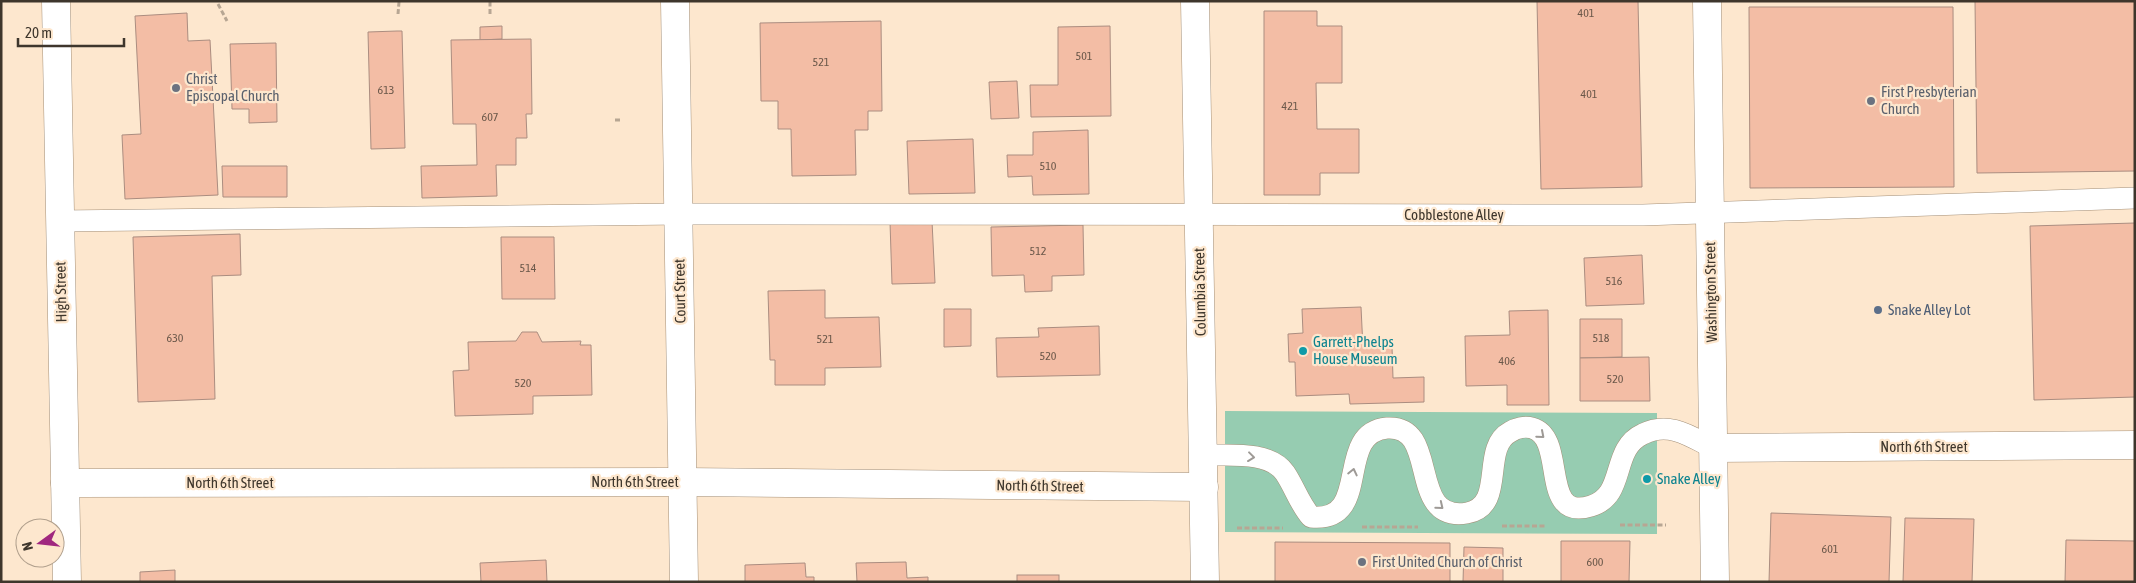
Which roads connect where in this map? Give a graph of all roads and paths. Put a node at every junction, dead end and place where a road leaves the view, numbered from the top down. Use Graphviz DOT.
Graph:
graph roads {
  1 [pos="56,1"];
  2 [pos="675,1"];
  3 [pos="1195,1"];
  4 [pos="1707,1"];
  5 [pos="398,2"];
  6 [pos="490,2"];
  7 [pos="218,4"];
  8 [pos="398,14"];
  9 [pos="490,14"];
  10 [pos="226,21"];
  11 [pos="615,120"];
  12 [pos="622,120"];
  13 [pos="2135,198"];
  14 [pos="1199,213"];
  15 [pos="1710,213"];
  16 [pos="680,214"];
  17 [pos="60,221"];
  18 [pos="2135,445"];
  19 [pos="1713,448"];
  20 [pos="1203,455"];
  21 [pos="682,482"];
  22 [pos="65,483"];
  23 [pos="1204,487"];
  24 [pos="67,582"];
  25 [pos="684,582"];
  26 [pos="1205,582"];
  27 [pos="1715,582"];
  1 -- 17 [label="street, High Street"];
  2 -- 16 [label="street, Court Street"];
  3 -- 14 [label="street, Columbia Street"];
  4 -- 15 [label="street, Washington Street"];
  5 -- 8 [label="path"];
  6 -- 9 [label="path"];
  7 -- 10 [label="path"];
  11 -- 12 [label="path"];
  13 -- 15 [label="lane, Cobblestone Alley"];
  14 -- 15 [label="lane, Cobblestone Alley"];
  14 -- 16 [label="lane, Cobblestone Alley"];
  14 -- 20 [label="street, Columbia Street"];
  15 -- 19 [label="street, Washington Street"];
  16 -- 17 [label="lane, Cobblestone Alley"];
  16 -- 21 [label="street, Court Street"];
  17 -- 22 [label="street, High Street"];
  18 -- 19 [label="street, North 6th Street"];
  20 -- 19 [label="lane, one-way"];
  19 -- 27 [label="street, Washington Street"];
  20 -- 23 [label="street, Columbia Street"];
  21 -- 22 [label="street, North 6th Street"];
  21 -- 23 [label="street, North 6th Street"];
  21 -- 25 [label="street, Court Street"];
  22 -- 24 [label="street, High Street"];
  23 -- 26 [label="street, Columbia Street"];
}
